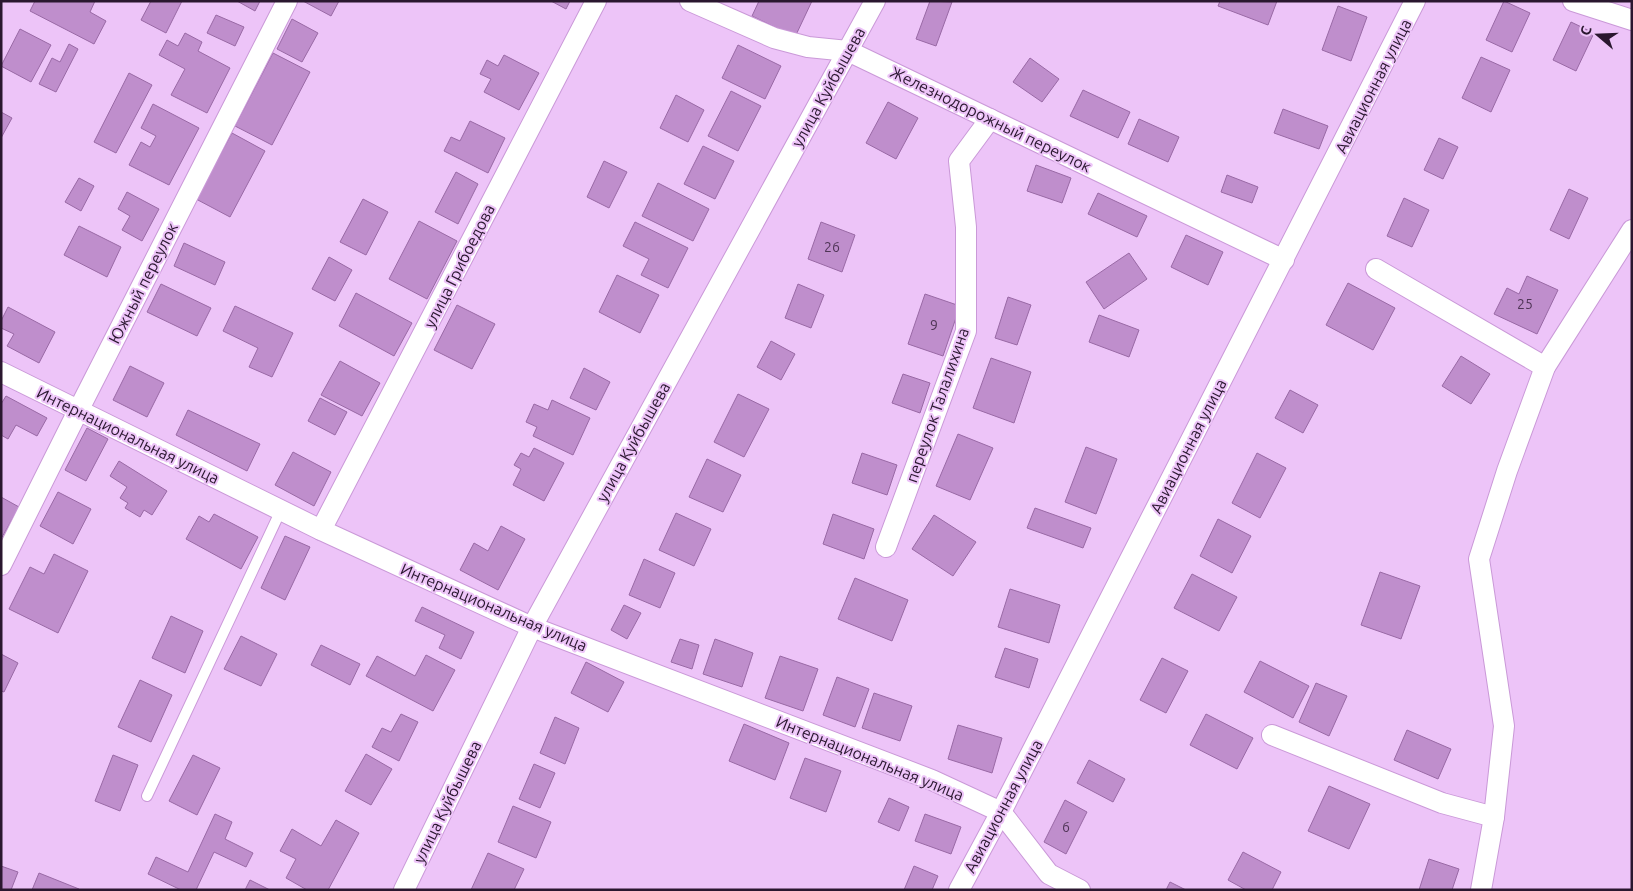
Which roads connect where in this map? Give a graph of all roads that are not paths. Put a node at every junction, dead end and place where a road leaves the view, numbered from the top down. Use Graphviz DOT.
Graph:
graph roads {
  1 [pos="288,1"];
  2 [pos="596,1"];
  3 [pos="690,1"];
  4 [pos="876,1"];
  5 [pos="1415,1"];
  6 [pos="1572,1"];
  7 [pos="1632,20"];
  8 [pos="848,51"];
  9 [pos="990,119"];
  10 [pos="1632,230"];
  11 [pos="1284,260"];
  12 [pos="1376,269"];
  13 [pos="1545,367"];
  14 [pos="1,372"];
  15 [pos="78,411"];
  16 [pos="281,510"];
  17 [pos="321,530"];
  18 [pos="886,547"];
  19 [pos="1,565"];
  20 [pos="532,627"];
  21 [pos="1272,735"];
  22 [pos="147,796"];
  23 [pos="1000,812"];
  24 [pos="1494,817"];
  25 [pos="404,890"];
  26 [pos="959,890"];
  27 [pos="1080,890"];
  28 [pos="1481,890"];
  1 -- 15 [label="street, Южный переулок"];
  2 -- 17 [label="street, улица Грибоедова"];
  3 -- 8 [label="street, Железнодорожный переулок"];
  4 -- 8 [label="street, улица Куйбышева"];
  5 -- 11 [label="street, Авиационная улица"];
  6 -- 7 [label="street"];
  8 -- 9 [label="street, Железнодорожный переулок"];
  8 -- 20 [label="street, улица Куйбышева"];
  9 -- 11 [label="street, Железнодорожный переулок"];
  9 -- 18 [label="street, переулок Талалихина"];
  10 -- 13 [label="street"];
  11 -- 23 [label="street, Авиационная улица"];
  12 -- 13 [label="street"];
  13 -- 24 [label="street"];
  14 -- 15 [label="street, Интернациональная улица"];
  15 -- 16 [label="street, Интернациональная улица"];
  15 -- 19 [label="street, Южный переулок"];
  16 -- 17 [label="street, Интернациональная улица"];
  16 -- 22 [label="lane"];
  17 -- 20 [label="street, Интернациональная улица"];
  20 -- 23 [label="street, Интернациональная улица"];
  20 -- 25 [label="street, улица Куйбышева"];
  21 -- 24 [label="street"];
  23 -- 26 [label="street, Авиационная улица"];
  23 -- 27 [label="street"];
  24 -- 28 [label="street"];
}
